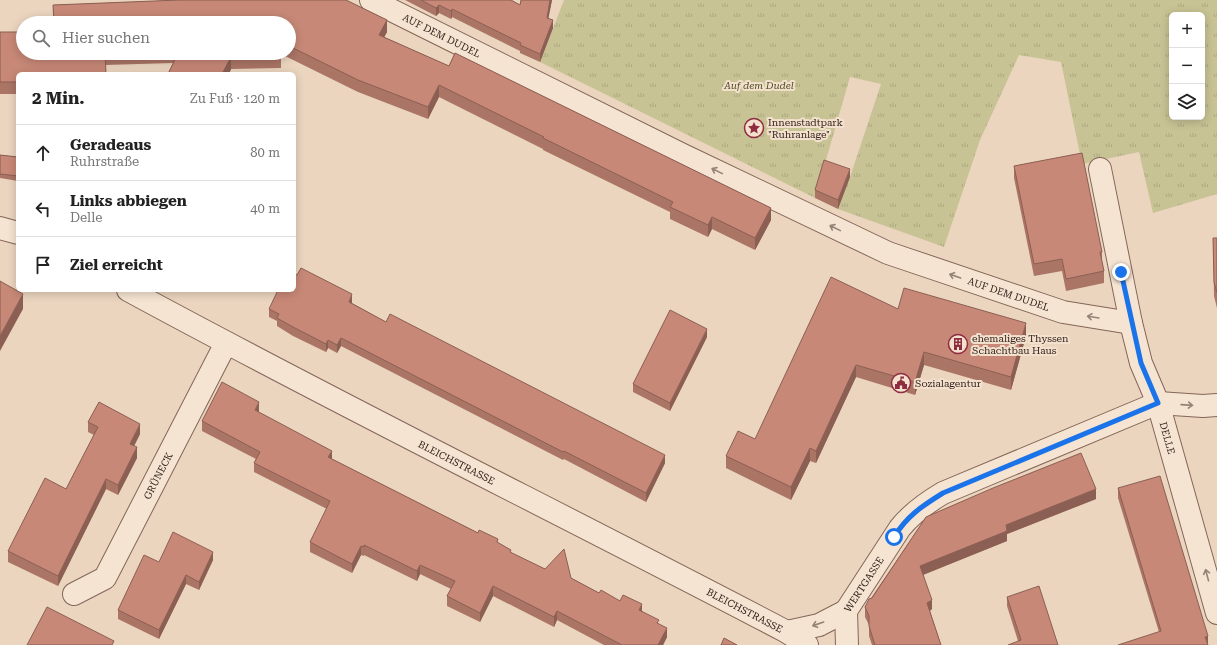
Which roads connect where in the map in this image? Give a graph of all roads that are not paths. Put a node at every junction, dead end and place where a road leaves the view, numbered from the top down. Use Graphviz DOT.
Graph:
graph roads {
  1 [pos="371,0"];
  2 [pos="1100,169"];
  3 [pos="0,228"];
  4 [pos="16,232"];
  5 [pos="132,292"];
  6 [pos="1131,323"];
  7 [pos="226,343"];
  8 [pos="1158,403"];
  9 [pos="1217,405"];
  10 [pos="74,594"];
  11 [pos="846,611"];
  12 [pos="1217,613"];
  13 [pos="787,632"];
  14 [pos="807,645"];
  15 [pos="847,645"];
  6 -- 1 [label="street, AUF DEM DUDEL, one-way"];
  2 -- 6 [label="street, DELLE"];
  3 -- 4 [label="street"];
  5 -- 7 [label="street, BLEICHSTRASSE"];
  6 -- 8 [label="street, DELLE"];
  7 -- 10 [label="street, GRÜNECK"];
  7 -- 13 [label="street, BLEICHSTRASSE"];
  8 -- 9 [label="street, one-way"];
  8 -- 11 [label="street, WERTGASSE"];
  12 -- 8 [label="street, DELLE, one-way"];
  11 -- 13 [label="street, BLEICHSTRASSE, one-way"];
  11 -- 15 [label="street, WERTGASSE"];
  13 -- 14 [label="street, BLEICHSTRASSE"];
}
